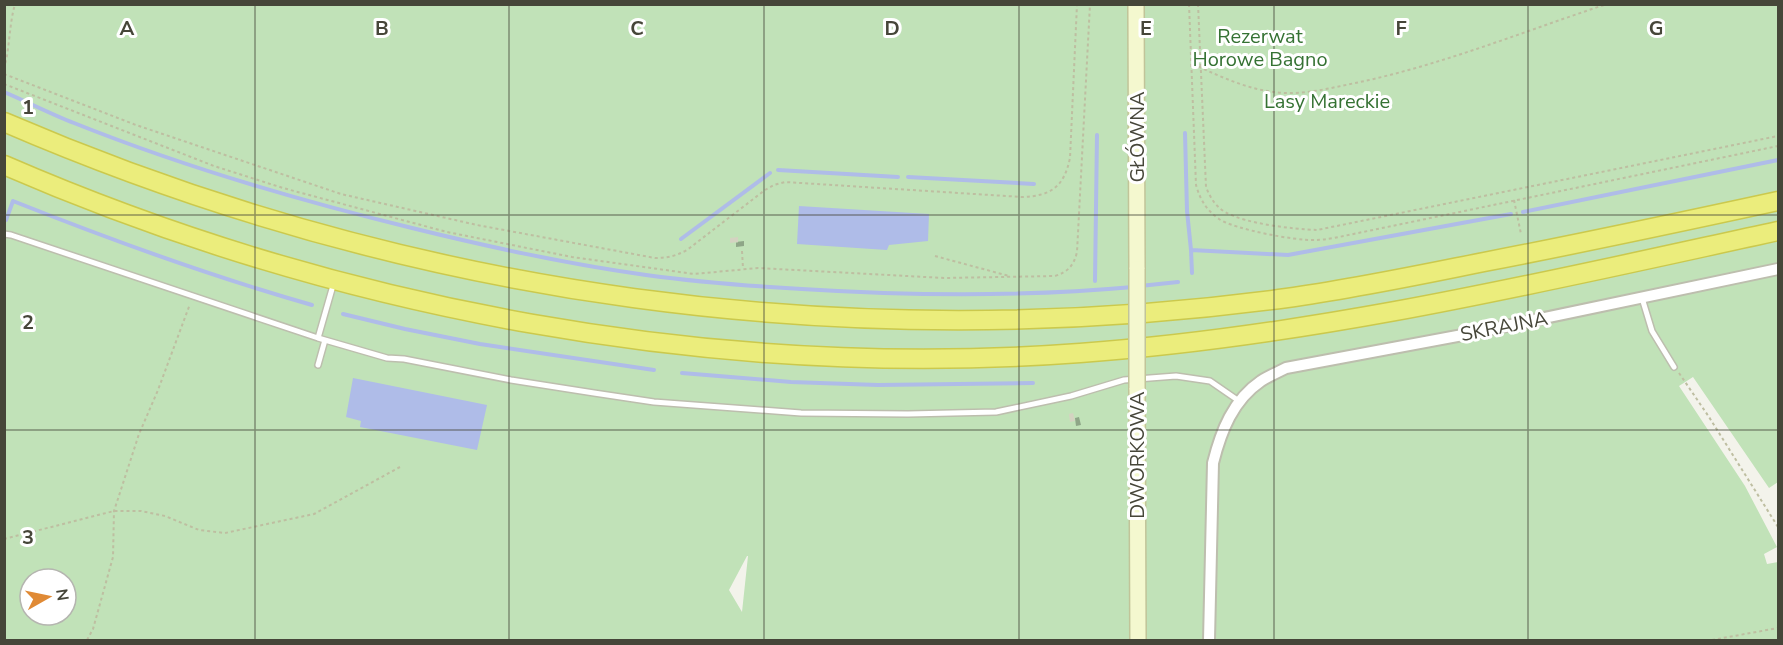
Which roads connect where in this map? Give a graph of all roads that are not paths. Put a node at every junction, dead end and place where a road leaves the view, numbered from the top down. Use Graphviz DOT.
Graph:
graph roads {
  1 [pos="1136,4"];
  2 [pos="4,122"];
  3 [pos="4,165"];
  4 [pos="1779,201"];
  5 [pos="1779,231"];
  6 [pos="4,234"];
  7 [pos="1137,269"];
  8 [pos="1779,269"];
  9 [pos="334,281"];
  10 [pos="1642,298"];
  11 [pos="318,338"];
  12 [pos="325,340"];
  13 [pos="318,365"];
  14 [pos="1674,367"];
  15 [pos="1239,401"];
  16 [pos="1138,640"];
  17 [pos="1209,640"];
  1 -- 7 [label="street, GŁÓWNA"];
  2 -- 4 [label="highway"];
  3 -- 9 [label="highway"];
  5 -- 9 [label="highway"];
  6 -- 11 [label="lane"];
  7 -- 16 [label="street, DWORKOWA, bridge"];
  8 -- 10 [label="street, SKRAJNA"];
  9 -- 11 [label="lane"];
  10 -- 14 [label="lane"];
  10 -- 15 [label="street, SKRAJNA"];
  11 -- 12 [label="lane"];
  12 -- 13 [label="lane"];
  12 -- 15 [label="lane"];
  15 -- 17 [label="street"];
}
